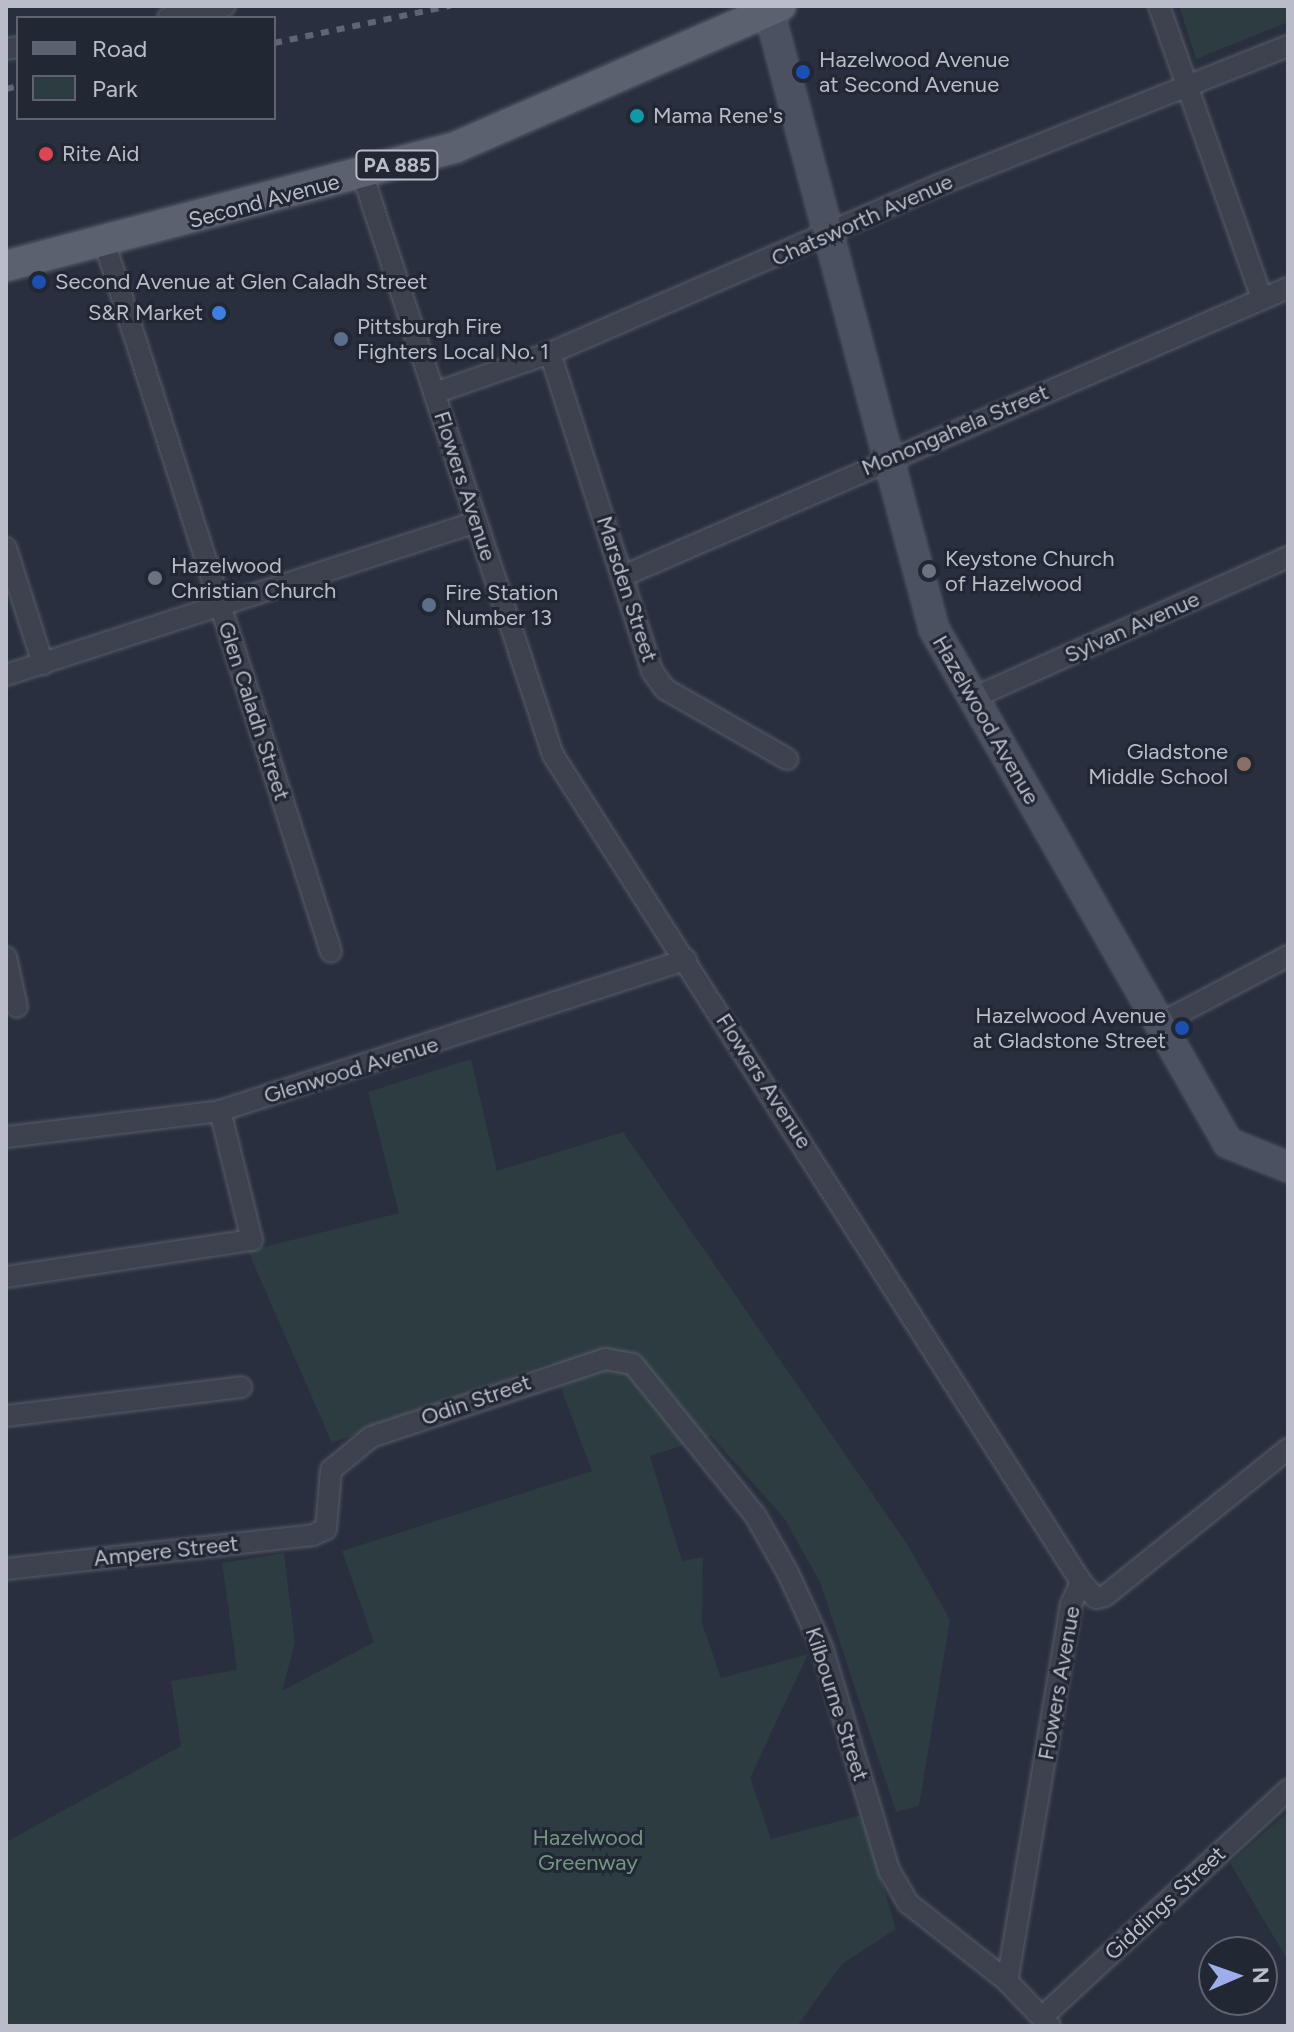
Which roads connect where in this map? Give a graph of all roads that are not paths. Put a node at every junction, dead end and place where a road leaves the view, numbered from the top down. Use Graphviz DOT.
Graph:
graph roads {
  1 [pos="225,6"];
  2 [pos="1159,6"];
  3 [pos="775,8"];
  4 [pos="178,16"];
  5 [pos="1288,46"];
  6 [pos="1188,87"];
  7 [pos="363,176"];
  8 [pos="831,234"];
  9 [pos="104,241"];
  10 [pos="6,266"];
  11 [pos="1288,288"];
  12 [pos="1262,299"];
  13 [pos="550,353"];
  14 [pos="435,393"];
  15 [pos="890,457"];
  16 [pos="476,522"];
  17 [pos="6,548"];
  18 [pos="1288,557"];
  19 [pos="623,576"];
  20 [pos="219,604"];
  21 [pos="43,664"];
  22 [pos="6,675"];
  23 [pos="975,697"];
  24 [pos="787,759"];
  25 [pos="331,952"];
  26 [pos="1288,956"];
  27 [pos="6,957"];
  28 [pos="686,960"];
  29 [pos="17,1007"];
  30 [pos="1159,1024"];
  31 [pos="220,1111"];
  32 [pos="6,1137"];
  33 [pos="1288,1167"];
  34 [pos="6,1277"];
  35 [pos="633,1364"];
  36 [pos="241,1387"];
  37 [pos="6,1416"];
  38 [pos="1288,1449"];
  39 [pos="326,1529"];
  40 [pos="6,1569"];
  41 [pos="1081,1582"];
  42 [pos="1288,1790"];
  43 [pos="1007,1981"];
  44 [pos="1046,2022"];
  1 -- 4 [label="street"];
  2 -- 6 [label="street"];
  3 -- 7 [label="main road, Second Avenue / PA 885"];
  3 -- 8 [label="main road, Hazelwood Avenue"];
  5 -- 6 [label="street, Chatsworth Avenue"];
  6 -- 8 [label="street, Chatsworth Avenue"];
  6 -- 12 [label="street"];
  7 -- 9 [label="main road, Second Avenue / PA 885"];
  7 -- 14 [label="street, Flowers Avenue"];
  8 -- 13 [label="street, Chatsworth Avenue"];
  8 -- 15 [label="main road, Hazelwood Avenue"];
  9 -- 10 [label="main road, Second Avenue / PA 885"];
  9 -- 20 [label="street, Glen Caladh Street"];
  11 -- 12 [label="street, Monongahela Street"];
  12 -- 15 [label="street, Monongahela Street"];
  13 -- 14 [label="street, Chatsworth Avenue"];
  13 -- 19 [label="street, Marsden Street"];
  14 -- 16 [label="street, Flowers Avenue"];
  15 -- 19 [label="street, Monongahela Street"];
  15 -- 23 [label="main road, Hazelwood Avenue"];
  16 -- 20 [label="street"];
  16 -- 28 [label="street, Flowers Avenue"];
  17 -- 21 [label="street"];
  18 -- 23 [label="street, Sylvan Avenue"];
  19 -- 24 [label="street, Marsden Street"];
  20 -- 21 [label="street"];
  20 -- 25 [label="street, Glen Caladh Street"];
  21 -- 22 [label="street"];
  23 -- 30 [label="main road, Hazelwood Avenue"];
  26 -- 30 [label="street"];
  27 -- 29 [label="street"];
  28 -- 31 [label="street, Glenwood Avenue"];
  28 -- 41 [label="street, Flowers Avenue"];
  30 -- 33 [label="main road, Hazelwood Avenue"];
  31 -- 32 [label="street, Glenwood Avenue"];
  31 -- 34 [label="street"];
  35 -- 39 [label="street, Odin Street"];
  35 -- 43 [label="street, Kilbourne Street"];
  36 -- 37 [label="street"];
  38 -- 41 [label="street"];
  39 -- 40 [label="street, Ampere Street"];
  41 -- 43 [label="street, Flowers Avenue"];
  42 -- 44 [label="street, Giddings Street"];
  43 -- 44 [label="street, Kilbourne Street"];
}
